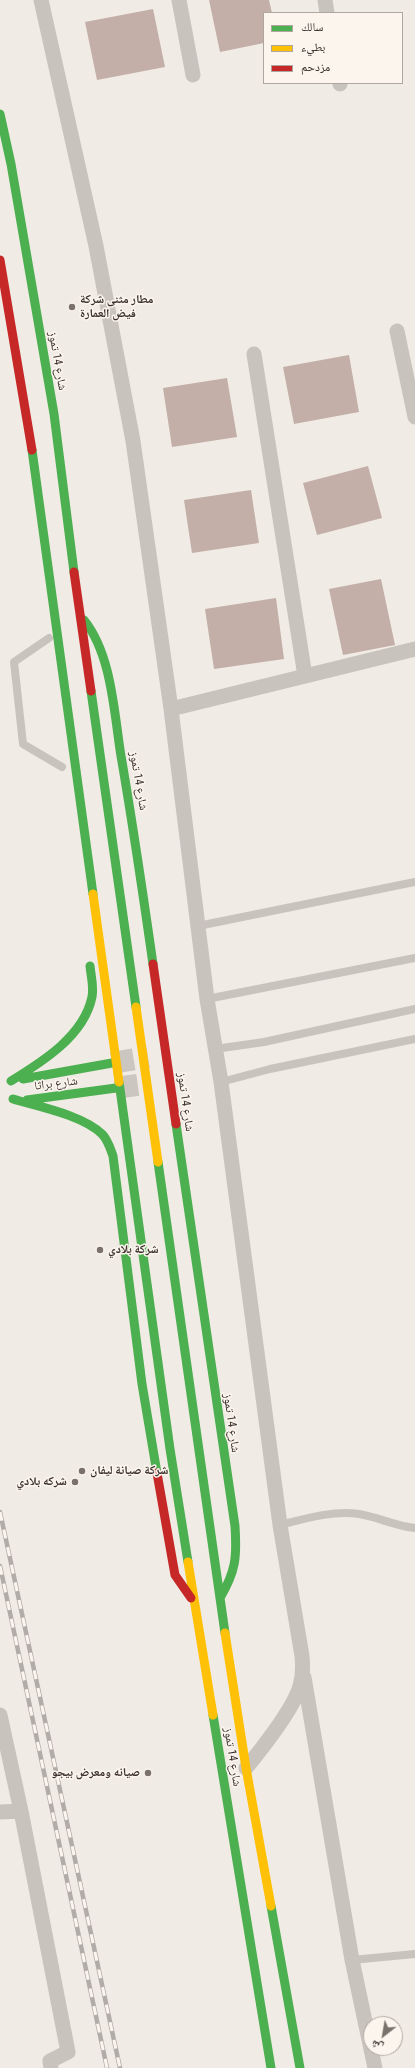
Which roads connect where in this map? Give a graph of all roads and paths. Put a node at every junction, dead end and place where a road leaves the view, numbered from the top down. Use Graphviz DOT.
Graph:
graph roads {
  1 [pos="42,0"];
  2 [pos="179,0"];
  3 [pos="324,0"];
  4 [pos="327,12"];
  5 [pos="193,74"];
  6 [pos="0,114"];
  7 [pos="0,260"];
  8 [pos="397,331"];
  9 [pos="254,354"];
  10 [pos="415,417"];
  11 [pos="80,614"];
  12 [pos="56,617"];
  13 [pos="49,638"];
  14 [pos="47,649"];
  15 [pos="415,649"];
  16 [pos="306,676"];
  17 [pos="171,709"];
  18 [pos="60,752"];
  19 [pos="62,771"];
  20 [pos="415,882"];
  21 [pos="198,926"];
  22 [pos="88,953"];
  23 [pos="415,958"];
  24 [pos="206,999"];
  25 [pos="415,1009"];
  26 [pos="415,1039"];
  27 [pos="215,1049"];
  28 [pos="166,1054"];
  29 [pos="148,1057"];
  30 [pos="112,1063"];
  31 [pos="0,1080"];
  32 [pos="10,1081"];
  33 [pos="170,1081"];
  34 [pos="221,1082"];
  35 [pos="151,1084"];
  36 [pos="116,1088"];
  37 [pos="280,1525"];
  38 [pos="415,1528"];
  39 [pos="220,1598"];
  40 [pos="194,1601"];
  41 [pos="303,1672"];
  42 [pos="0,1715"];
  43 [pos="246,1768"];
  44 [pos="21,1811"];
  45 [pos="0,1812"];
  46 [pos="415,1954"];
  47 [pos="352,1960"];
  48 [pos="51,2068"];
  49 [pos="271,2068"];
  50 [pos="300,2068"];
  51 [pos="375,2068"];
  1 -- 17 [label="street"];
  2 -- 5 [label="street"];
  3 -- 4 [label="street"];
  6 -- 11 [label="main road, شارع 14 تموز"];
  7 -- 12 [label="main road"];
  8 -- 10 [label="street"];
  9 -- 16 [label="street"];
  11 -- 28 [label="main road, شارع 14 تموز"];
  11 -- 39 [label="main road, شارع 14 تموز"];
  12 -- 13 [label="main road"];
  12 -- 40 [label="main road, شارع 14 تموز"];
  13 -- 14 [label="main road"];
  13 -- 19 [label="lane"];
  15 -- 16 [label="street"];
  16 -- 17 [label="street"];
  17 -- 21 [label="street"];
  18 -- 19 [label="main road"];
  20 -- 21 [label="lane"];
  21 -- 24 [label="street"];
  22 -- 32 [label="main road"];
  23 -- 24 [label="lane"];
  24 -- 27 [label="street"];
  25 -- 27 [label="lane"];
  26 -- 34 [label="lane"];
  27 -- 34 [label="street"];
  28 -- 29 [label="main road"];
  28 -- 33 [label="main road, شارع 14 تموز"];
  30 -- 32 [label="main road, شارع براثا"];
  31 -- 32 [label="main road, شارع براثا"];
  33 -- 35 [label="main road"];
  33 -- 39 [label="main road, شارع 14 تموز"];
  34 -- 37 [label="street"];
  36 -- 40 [label="main road, شارع براثا"];
  37 -- 38 [label="lane"];
  37 -- 41 [label="street"];
  39 -- 43 [label="main road, شارع 14 تموز"];
  40 -- 49 [label="main road, شارع 14 تموز"];
  41 -- 43 [label="street"];
  41 -- 47 [label="street"];
  42 -- 44 [label="street"];
  43 -- 50 [label="main road, شارع 14 تموز"];
  44 -- 45 [label="street"];
  44 -- 48 [label="street"];
  46 -- 47 [label="lane"];
  47 -- 51 [label="street"];
}
